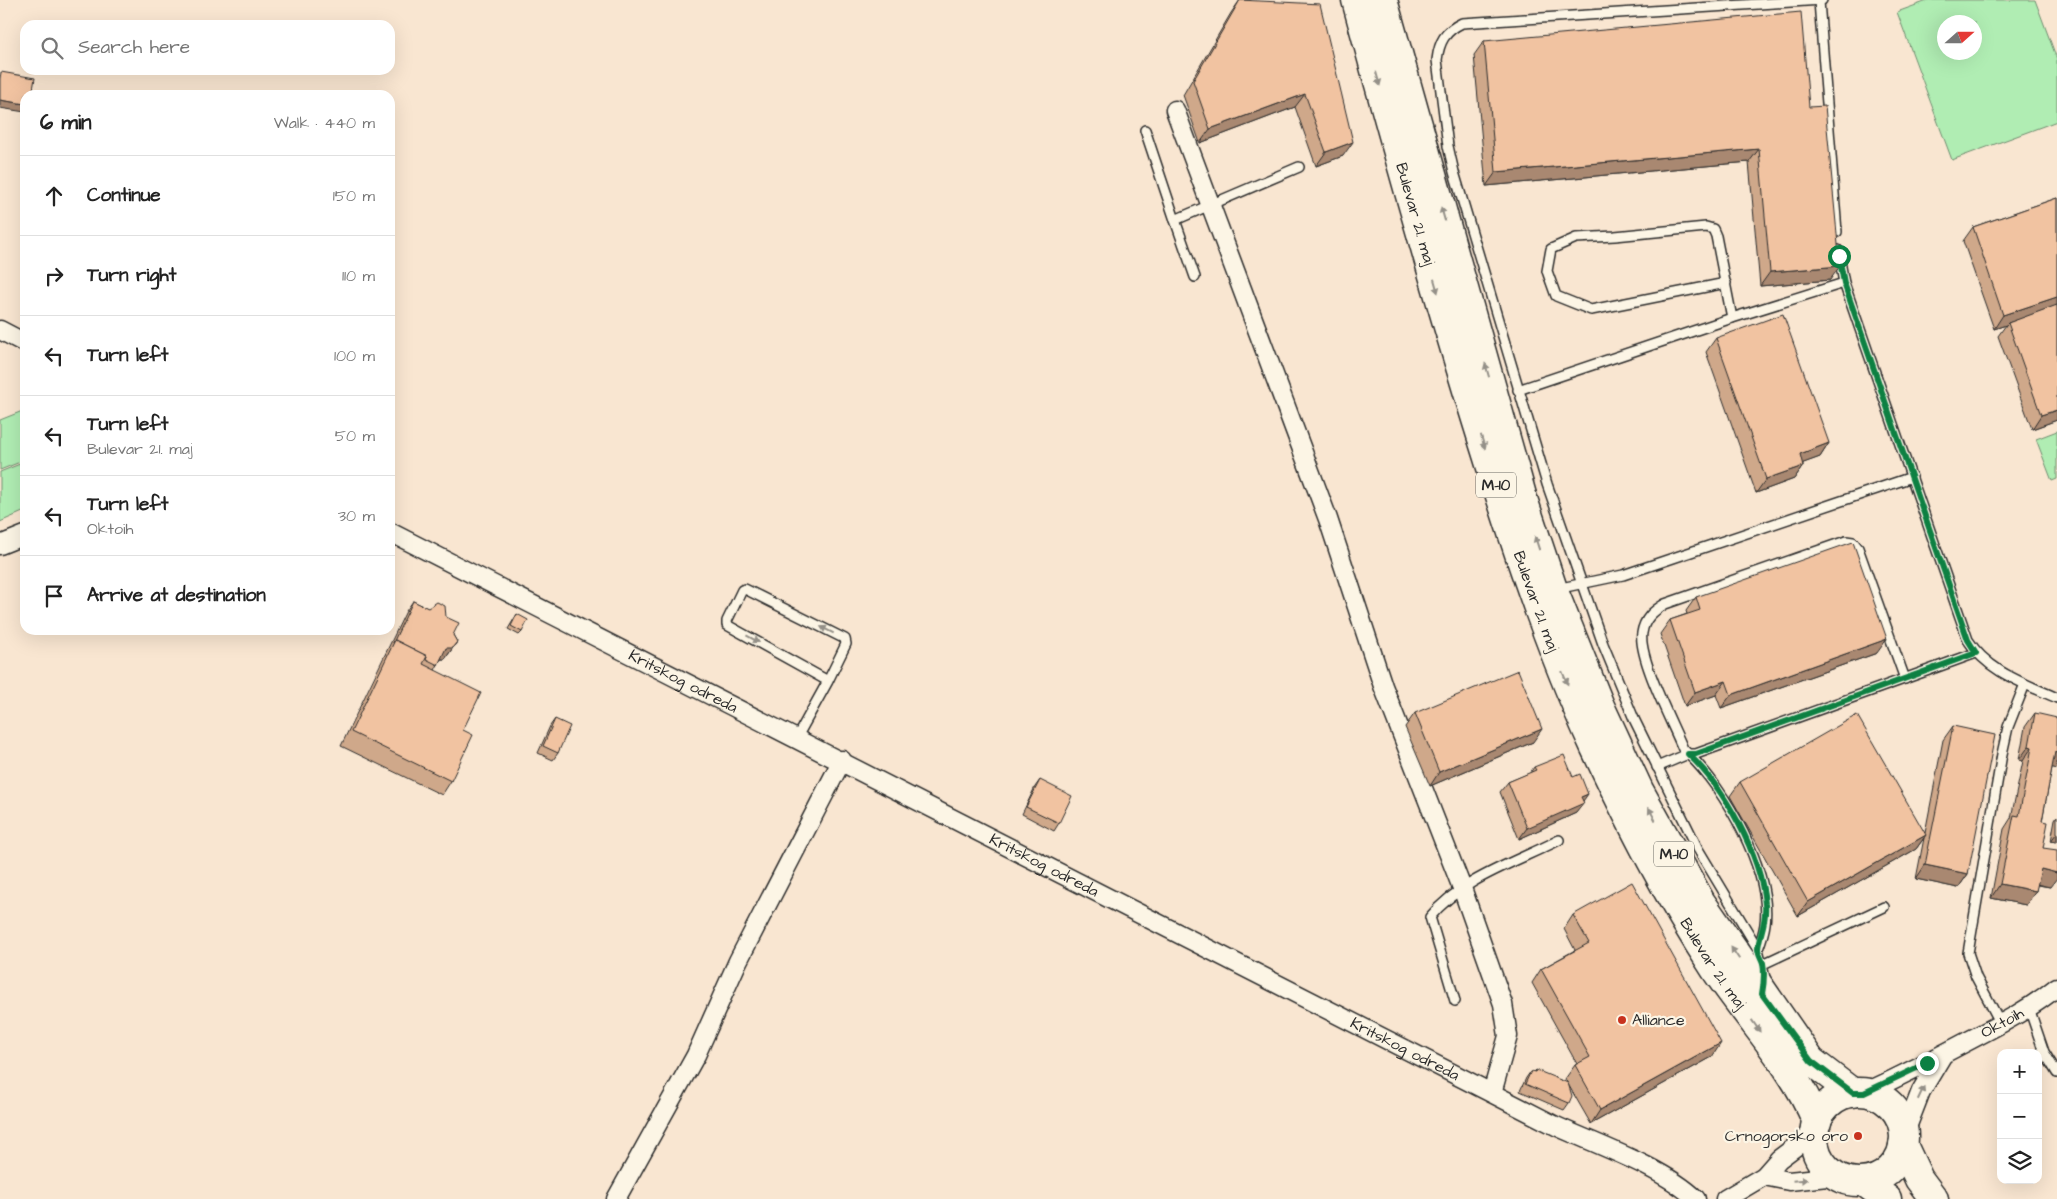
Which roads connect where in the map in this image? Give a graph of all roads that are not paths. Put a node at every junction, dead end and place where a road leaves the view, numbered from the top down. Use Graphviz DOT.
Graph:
graph roads {
  1 [pos="1356,0"];
  2 [pos="1820,0"];
  3 [pos="1379,19"];
  4 [pos="1175,110"];
  5 [pos="1145,130"];
  6 [pos="1437,148"];
  7 [pos="1299,167"];
  8 [pos="1211,206"];
  9 [pos="1175,220"];
  10 [pos="1195,277"];
  11 [pos="1726,282"];
  12 [pos="1844,283"];
  13 [pos="1732,318"];
  14 [pos="0,330"];
  15 [pos="20,340"];
  16 [pos="1518,390"];
  17 [pos="1912,477"];
  18 [pos="395,535"];
  19 [pos="20,537"];
  20 [pos="0,545"];
  21 [pos="1582,583"];
  22 [pos="1553,589"];
  23 [pos="1976,653"];
  24 [pos="1905,679"];
  25 [pos="828,681"];
  26 [pos="2025,684"];
  27 [pos="2057,698"];
  28 [pos="797,737"];
  29 [pos="1688,754"];
  30 [pos="842,760"];
  31 [pos="1657,767"];
  32 [pos="1559,840"];
  33 [pos="1462,888"];
  34 [pos="1884,907"];
  35 [pos="1758,949"];
  36 [pos="1763,964"];
  37 [pos="2057,987"];
  38 [pos="1762,994"];
  39 [pos="1455,1001"];
  40 [pos="2029,1008"];
  41 [pos="2001,1024"];
  42 [pos="1944,1054"];
  43 [pos="2057,1073"];
  44 [pos="1492,1093"];
  45 [pos="1858,1093"];
  46 [pos="1816,1127"];
  47 [pos="1904,1140"];
  48 [pos="1764,1176"];
  49 [pos="1837,1176"];
  50 [pos="1864,1182"];
  51 [pos="616,1199"];
  52 [pos="1696,1199"];
  53 [pos="1724,1199"];
  54 [pos="1887,1199"];
  55 [pos="1934,1199"];
  1 -- 3 [label="main road, M-10"];
  2 -- 6 [label="lane"];
  2 -- 12 [label="lane"];
  3 -- 6 [label="main road, Bulevar 21. maj / M-10"];
  3 -- 46 [label="main road, Bulevar 21. maj / M-10, one-way"];
  4 -- 8 [label="street"];
  5 -- 9 [label="lane"];
  6 -- 16 [label="lane"];
  22 -- 6 [label="main road, Bulevar 21. maj / M-10, one-way"];
  7 -- 8 [label="lane"];
  8 -- 9 [label="lane"];
  8 -- 33 [label="street"];
  9 -- 10 [label="lane"];
  11 -- 11 [label="lane"];
  11 -- 13 [label="lane"];
  12 -- 13 [label="lane"];
  12 -- 17 [label="lane"];
  13 -- 16 [label="lane"];
  14 -- 15 [label="street"];
  16 -- 21 [label="lane"];
  17 -- 21 [label="lane"];
  17 -- 23 [label="lane"];
  18 -- 28 [label="street, Kritskog odreda"];
  19 -- 20 [label="street"];
  21 -- 22 [label="lane"];
  21 -- 31 [label="lane"];
  38 -- 22 [label="main road, Bulevar 21. maj / M-10, one-way"];
  23 -- 24 [label="lane"];
  23 -- 26 [label="lane"];
  24 -- 29 [label="lane"];
  24 -- 29 [label="lane"];
  25 -- 25 [label="lane, one-way"];
  25 -- 28 [label="lane"];
  26 -- 27 [label="lane"];
  26 -- 41 [label="lane"];
  28 -- 30 [label="street, Kritskog odreda"];
  29 -- 31 [label="lane"];
  29 -- 35 [label="lane"];
  30 -- 44 [label="street, Kritskog odreda"];
  30 -- 51 [label="street"];
  31 -- 35 [label="lane"];
  32 -- 33 [label="lane"];
  33 -- 39 [label="lane"];
  33 -- 44 [label="street"];
  34 -- 36 [label="lane"];
  35 -- 36 [label="lane"];
  36 -- 38 [label="lane"];
  37 -- 40 [label="street, Oktoih"];
  38 -- 45 [label="main road, Bulevar 21. maj / M-10"];
  40 -- 41 [label="street, Oktoih"];
  40 -- 43 [label="lane"];
  41 -- 42 [label="street, Oktoih"];
  42 -- 45 [label="street, Oktoih"];
  47 -- 42 [label="street, one-way"];
  44 -- 52 [label="street, Kritskog odreda"];
  45 -- 46 [label="main road"];
  45 -- 47 [label="main road, M-10"];
  46 -- 48 [label="street"];
  46 -- 49 [label="main road, M-10"];
  47 -- 50 [label="main road"];
  47 -- 55 [label="main road, M-10"];
  48 -- 49 [label="street, one-way"];
  48 -- 53 [label="street"];
  49 -- 50 [label="main road"];
  50 -- 54 [label="main road"];
}
